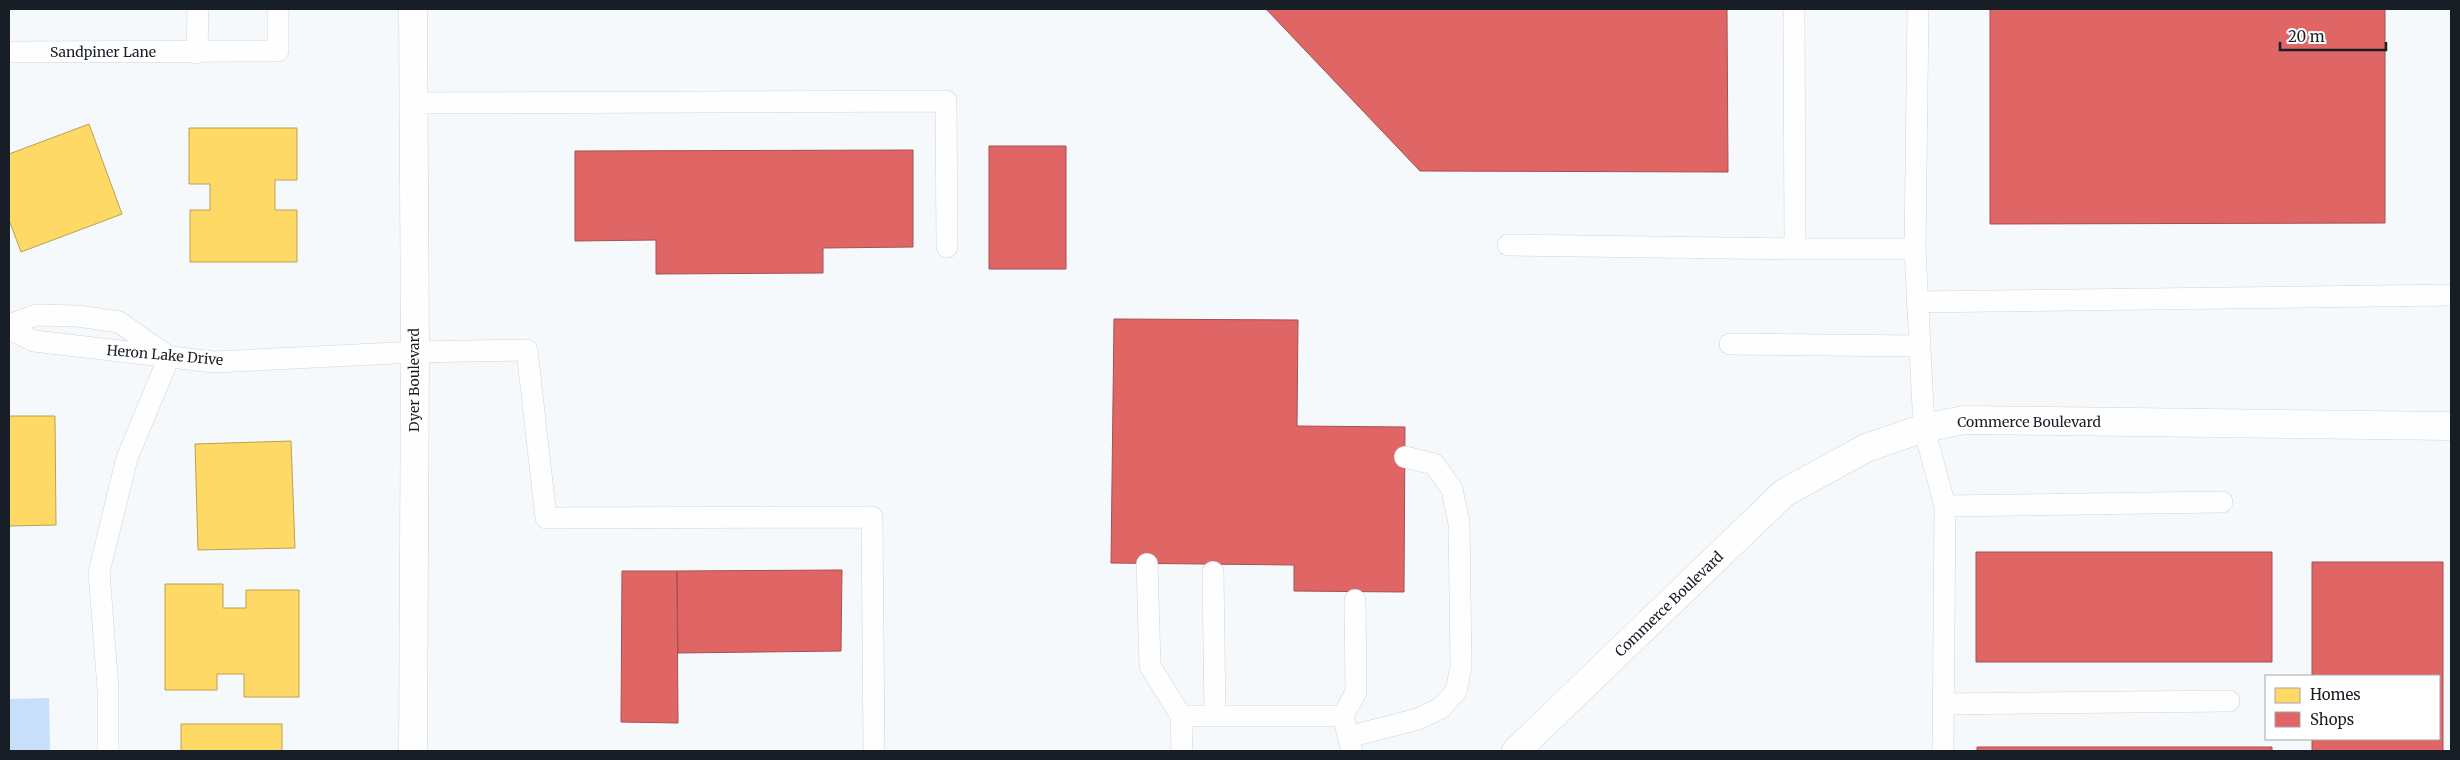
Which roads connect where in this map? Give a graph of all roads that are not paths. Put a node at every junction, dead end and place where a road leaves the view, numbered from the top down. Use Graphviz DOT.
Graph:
graph roads {
  1 [pos="198,9"];
  2 [pos="278,9"];
  3 [pos="413,9"];
  4 [pos="1794,9"];
  5 [pos="1918,9"];
  6 [pos="9,52"];
  7 [pos="197,52"];
  8 [pos="413,103"];
  9 [pos="1508,245"];
  10 [pos="947,248"];
  11 [pos="1796,249"];
  12 [pos="1915,249"];
  13 [pos="2451,295"];
  14 [pos="1917,302"];
  15 [pos="9,325"];
  16 [pos="9,329"];
  17 [pos="1730,344"];
  18 [pos="1919,346"];
  19 [pos="415,352"];
  20 [pos="168,357"];
  21 [pos="2451,426"];
  22 [pos="1924,428"];
  23 [pos="1405,457"];
  24 [pos="2222,502"];
  25 [pos="1945,506"];
  26 [pos="1147,564"];
  27 [pos="1213,572"];
  28 [pos="1355,600"];
  29 [pos="2229,701"];
  30 [pos="1943,704"];
  31 [pos="1181,716"];
  32 [pos="1216,716"];
  33 [pos="1343,716"];
  34 [pos="1350,744"];
  35 [pos="108,751"];
  36 [pos="413,751"];
  37 [pos="874,751"];
  38 [pos="1182,751"];
  39 [pos="1516,751"];
  40 [pos="1943,751"];
  1 -- 7 [label="lane"];
  2 -- 7 [label="lane, Sandpiner Lane"];
  3 -- 8 [label="street, Dyer Boulevard"];
  4 -- 11 [label="lane"];
  5 -- 12 [label="lane"];
  6 -- 7 [label="lane, Sandpiner Lane"];
  8 -- 10 [label="lane"];
  8 -- 19 [label="street, Dyer Boulevard"];
  9 -- 11 [label="lane"];
  11 -- 12 [label="lane"];
  12 -- 14 [label="lane"];
  13 -- 14 [label="lane"];
  14 -- 18 [label="lane"];
  15 -- 20 [label="lane"];
  16 -- 20 [label="lane, Heron Lake Drive"];
  17 -- 18 [label="lane"];
  18 -- 22 [label="lane"];
  19 -- 20 [label="lane, Heron Lake Drive"];
  19 -- 36 [label="street, Dyer Boulevard"];
  19 -- 37 [label="lane, Heron Lake Drive"];
  20 -- 35 [label="lane"];
  21 -- 22 [label="street, Commerce Boulevard"];
  22 -- 25 [label="lane"];
  22 -- 39 [label="street, Commerce Boulevard"];
  23 -- 34 [label="lane"];
  24 -- 25 [label="lane"];
  25 -- 30 [label="lane"];
  26 -- 31 [label="lane"];
  27 -- 32 [label="lane"];
  28 -- 33 [label="lane"];
  29 -- 30 [label="lane"];
  30 -- 40 [label="lane"];
  31 -- 32 [label="lane"];
  31 -- 38 [label="lane"];
  32 -- 33 [label="lane"];
  33 -- 34 [label="lane"];
}
